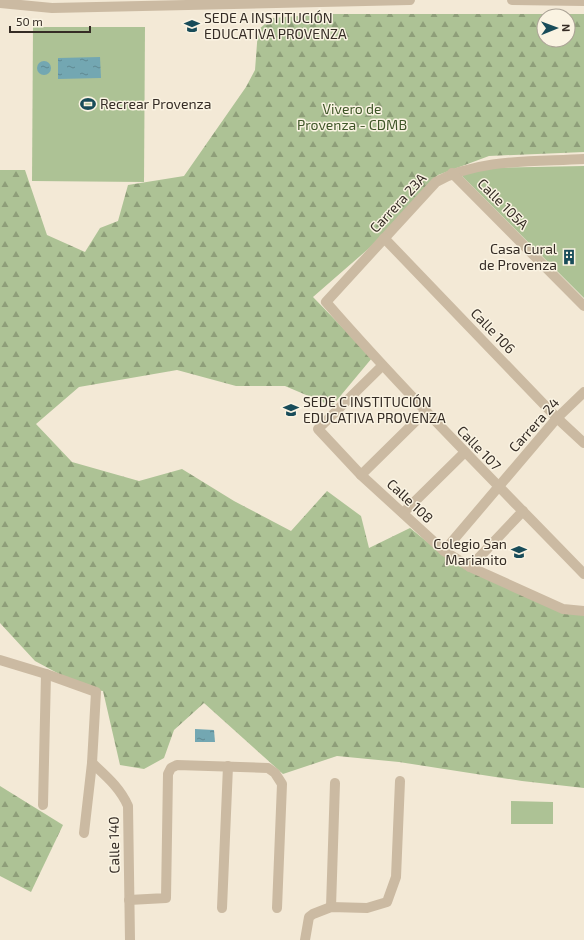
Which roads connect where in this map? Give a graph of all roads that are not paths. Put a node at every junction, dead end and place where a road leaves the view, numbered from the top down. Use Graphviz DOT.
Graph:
graph roads {
  1 [pos="410,0"];
  2 [pos="512,0"];
  3 [pos="539,0"];
  4 [pos="340,1"];
  5 [pos="584,1"];
  6 [pos="0,2"];
  7 [pos="249,2"];
  8 [pos="144,3"];
  9 [pos="52,4"];
  10 [pos="584,159"];
  11 [pos="452,173"];
  12 [pos="384,238"];
  13 [pos="326,302"];
  14 [pos="584,306"];
  15 [pos="382,366"];
  16 [pos="584,392"];
  17 [pos="425,412"];
  18 [pos="557,418"];
  19 [pos="584,443"];
  20 [pos="465,452"];
  21 [pos="361,475"];
  22 [pos="498,488"];
  23 [pos="523,511"];
  24 [pos="403,513"];
  25 [pos="444,551"];
  26 [pos="470,567"];
  27 [pos="584,574"];
  28 [pos="584,611"];
  29 [pos="0,660"];
  30 [pos="46,674"];
  31 [pos="92,763"];
  32 [pos="228,766"];
  33 [pos="400,781"];
  34 [pos="335,783"];
  35 [pos="43,805"];
  36 [pos="84,833"];
  37 [pos="129,900"];
  38 [pos="331,907"];
  39 [pos="222,908"];
  40 [pos="277,908"];
  41 [pos="130,940"];
  42 [pos="305,940"];
  1 -- 4 [label="street"];
  2 -- 3 [label="street"];
  3 -- 5 [label="street"];
  4 -- 7 [label="street"];
  6 -- 9 [label="street"];
  7 -- 8 [label="street"];
  8 -- 9 [label="street"];
  10 -- 11 [label="street, Carrera 23A"];
  11 -- 12 [label="street, Carrera 23A"];
  11 -- 14 [label="street, Calle 105A"];
  12 -- 13 [label="street, Carrera 23A"];
  12 -- 18 [label="street, Calle 106"];
  13 -- 15 [label="street, Calle 107"];
  15 -- 17 [label="street, Calle 107"];
  15 -- 21 [label="street, Calle 108"];
  16 -- 18 [label="street, Carrera 24"];
  17 -- 20 [label="street, Calle 107"];
  17 -- 21 [label="street"];
  18 -- 19 [label="street, Calle 106"];
  18 -- 22 [label="street, Carrera 24"];
  20 -- 22 [label="street, Calle 107"];
  20 -- 24 [label="street"];
  21 -- 24 [label="street, Calle 108"];
  22 -- 23 [label="street, Calle 107"];
  22 -- 25 [label="street, Carrera 24"];
  23 -- 26 [label="street"];
  23 -- 27 [label="street, Calle 107"];
  24 -- 25 [label="street, Calle 108"];
  25 -- 26 [label="street, Calle 108"];
  26 -- 28 [label="street, Calle 108"];
  29 -- 30 [label="street"];
  30 -- 31 [label="street"];
  30 -- 35 [label="street"];
  31 -- 36 [label="street"];
  31 -- 37 [label="street, Calle 140"];
  32 -- 37 [label="street"];
  32 -- 39 [label="street"];
  32 -- 40 [label="street"];
  33 -- 38 [label="street"];
  34 -- 38 [label="street"];
  37 -- 41 [label="street, Calle 140"];
  38 -- 42 [label="street"];
}
